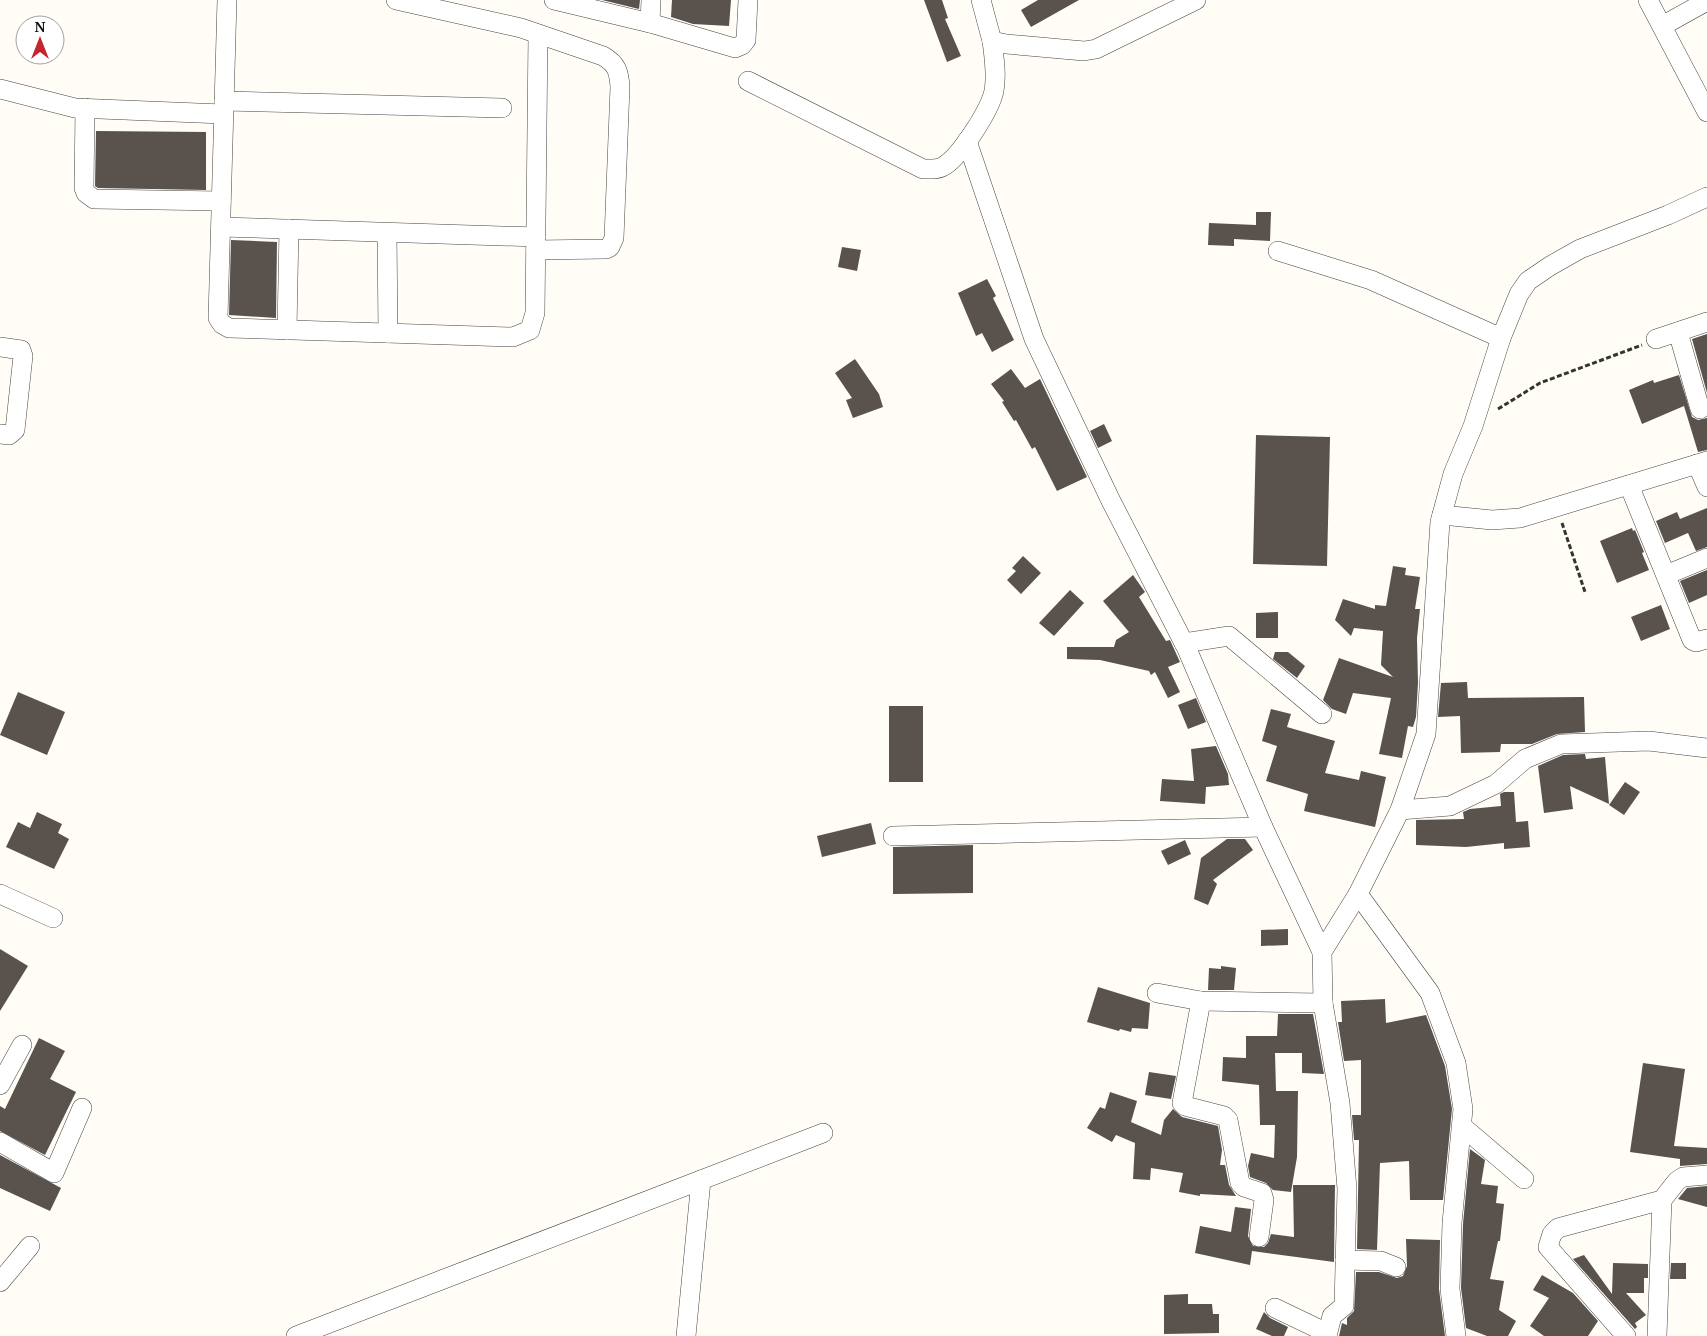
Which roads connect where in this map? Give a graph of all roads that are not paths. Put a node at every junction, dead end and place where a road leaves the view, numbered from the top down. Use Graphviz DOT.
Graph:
graph roads {
  1 [pos="227,0"];
  2 [pos="396,0"];
  3 [pos="554,0"];
  4 [pos="651,0"];
  5 [pos="748,0"];
  6 [pos="981,0"];
  7 [pos="1196,0"];
  8 [pos="1648,0"];
  9 [pos="1707,1"];
  10 [pos="1176,5"];
  11 [pos="650,23"];
  12 [pos="1662,26"];
  13 [pos="538,34"];
  14 [pos="992,40"];
  15 [pos="748,81"];
  16 [pos="1702,88"];
  17 [pos="0,89"];
  18 [pos="85,108"];
  19 [pos="223,108"];
  20 [pos="502,108"];
  21 [pos="1707,112"];
  22 [pos="970,136"];
  23 [pos="1707,197"];
  24 [pos="221,201"];
  25 [pos="221,228"];
  26 [pos="289,230"];
  27 [pos="387,233"];
  28 [pos="536,244"];
  29 [pos="1278,251"];
  30 [pos="1707,322"];
  31 [pos="288,330"];
  32 [pos="1678,332"];
  33 [pos="388,333"];
  34 [pos="1501,338"];
  35 [pos="1656,339"];
  36 [pos="0,347"];
  37 [pos="1700,409"];
  38 [pos="0,434"];
  39 [pos="1702,462"];
  40 [pos="1629,485"];
  41 [pos="1707,487"];
  42 [pos="1442,515"];
  43 [pos="1707,558"];
  44 [pos="1666,575"];
  45 [pos="1707,639"];
  46 [pos="1184,643"];
  47 [pos="1322,714"];
  48 [pos="1707,748"];
  49 [pos="1400,810"];
  50 [pos="1263,827"];
  51 [pos="893,836"];
  52 [pos="0,894"];
  53 [pos="1358,894"];
  54 [pos="53,918"];
  55 [pos="1322,952"];
  56 [pos="1158,993"];
  57 [pos="1201,1001"];
  58 [pos="1323,1003"];
  59 [pos="22,1045"];
  60 [pos="0,1085"];
  61 [pos="82,1108"];
  62 [pos="1463,1127"];
  63 [pos="823,1133"];
  64 [pos="0,1142"];
  65 [pos="1707,1175"];
  66 [pos="1524,1179"];
  67 [pos="701,1180"];
  68 [pos="1662,1200"];
  69 [pos="1259,1236"];
  70 [pos="30,1246"];
  71 [pos="1345,1260"];
  72 [pos="1396,1267"];
  73 [pos="0,1282"];
  74 [pos="1275,1308"];
  75 [pos="1327,1335"];
  76 [pos="296,1336"];
  77 [pos="686,1336"];
  78 [pos="1456,1336"];
  79 [pos="1626,1336"];
  80 [pos="1657,1336"];
  1 -- 19 [label="street"];
  2 -- 13 [label="street"];
  3 -- 11 [label="street"];
  4 -- 11 [label="street"];
  5 -- 11 [label="street"];
  6 -- 14 [label="street"];
  7 -- 10 [label="street"];
  8 -- 12 [label="street"];
  9 -- 12 [label="street"];
  10 -- 14 [label="street"];
  12 -- 16 [label="street"];
  13 -- 28 [label="street"];
  13 -- 28 [label="street"];
  14 -- 22 [label="street"];
  15 -- 22 [label="street"];
  16 -- 21 [label="street"];
  17 -- 18 [label="street"];
  18 -- 19 [label="street"];
  18 -- 24 [label="street"];
  19 -- 20 [label="street"];
  19 -- 24 [label="street"];
  22 -- 46 [label="street"];
  23 -- 34 [label="street"];
  24 -- 25 [label="street"];
  25 -- 26 [label="street"];
  25 -- 31 [label="street"];
  26 -- 27 [label="street"];
  26 -- 31 [label="street"];
  27 -- 28 [label="street"];
  27 -- 33 [label="street"];
  28 -- 33 [label="street"];
  29 -- 34 [label="street"];
  30 -- 32 [label="street"];
  31 -- 33 [label="street"];
  32 -- 35 [label="street"];
  32 -- 37 [label="street"];
  34 -- 42 [label="street"];
  36 -- 38 [label="street"];
  39 -- 40 [label="street"];
  39 -- 41 [label="street"];
  40 -- 42 [label="street"];
  40 -- 44 [label="street"];
  42 -- 49 [label="street"];
  43 -- 44 [label="street"];
  44 -- 45 [label="street"];
  46 -- 47 [label="street"];
  46 -- 50 [label="street"];
  48 -- 49 [label="street"];
  49 -- 53 [label="street"];
  50 -- 51 [label="street"];
  50 -- 55 [label="street"];
  52 -- 54 [label="street"];
  53 -- 55 [label="street"];
  53 -- 62 [label="street"];
  55 -- 58 [label="street"];
  56 -- 57 [label="street"];
  57 -- 58 [label="street"];
  57 -- 69 [label="street"];
  58 -- 71 [label="street"];
  59 -- 60 [label="street"];
  61 -- 64 [label="street"];
  62 -- 66 [label="street"];
  62 -- 78 [label="street"];
  63 -- 67 [label="street"];
  65 -- 68 [label="street"];
  67 -- 76 [label="street"];
  67 -- 77 [label="street"];
  68 -- 79 [label="street"];
  68 -- 80 [label="street"];
  70 -- 73 [label="street"];
  71 -- 72 [label="street"];
  71 -- 75 [label="street"];
  74 -- 75 [label="street"];
}
